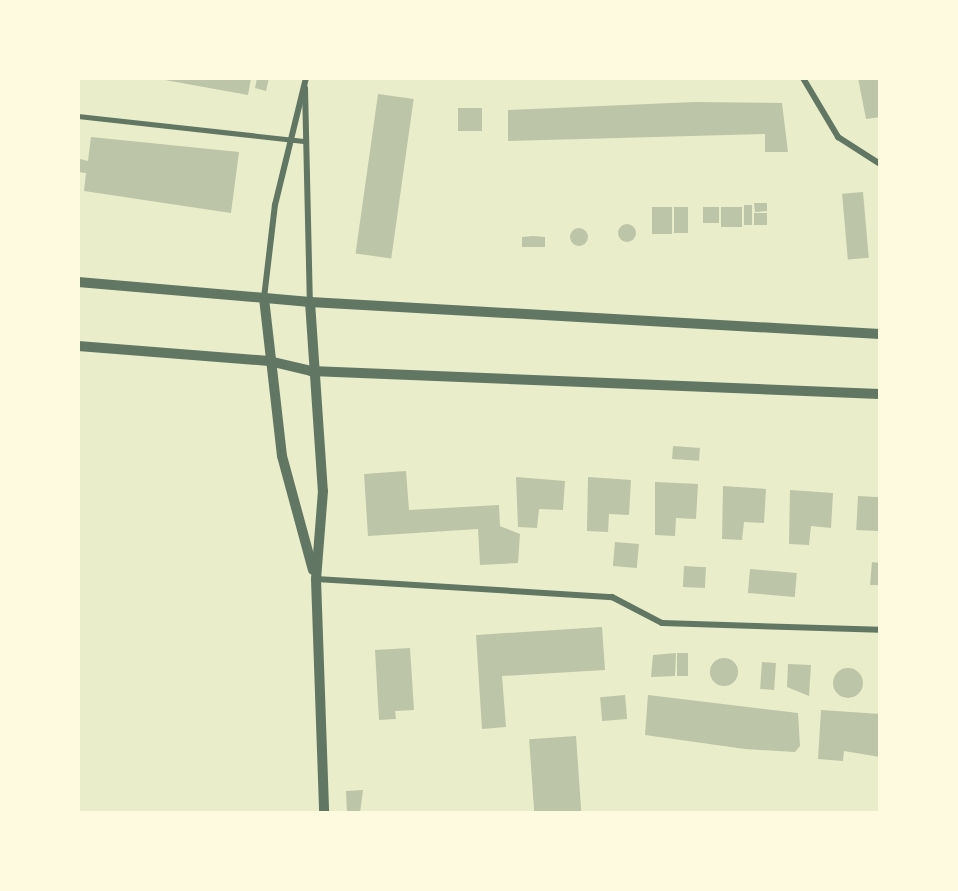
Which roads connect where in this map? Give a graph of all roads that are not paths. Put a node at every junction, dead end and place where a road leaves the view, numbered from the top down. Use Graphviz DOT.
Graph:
graph roads {
  1 [pos="803,78"];
  2 [pos="305,80"];
  3 [pos="78,116"];
  4 [pos="288,139"];
  5 [pos="306,141"];
  6 [pos="880,164"];
  7 [pos="78,282"];
  8 [pos="264,298"];
  9 [pos="310,302"];
  10 [pos="880,334"];
  11 [pos="78,346"];
  12 [pos="269,361"];
  13 [pos="311,371"];
  14 [pos="880,394"];
  15 [pos="316,579"];
  16 [pos="880,630"];
  17 [pos="324,813"];
  1 -- 6 [label="street"];
  2 -- 4 [label="street"];
  2 -- 5 [label="street"];
  3 -- 4 [label="lane"];
  4 -- 5 [label="lane"];
  4 -- 8 [label="street"];
  5 -- 9 [label="street"];
  7 -- 8 [label="street"];
  8 -- 9 [label="street"];
  8 -- 12 [label="street"];
  9 -- 10 [label="street"];
  9 -- 13 [label="street"];
  11 -- 12 [label="street"];
  12 -- 13 [label="street"];
  12 -- 15 [label="street"];
  13 -- 14 [label="street"];
  13 -- 15 [label="street"];
  15 -- 16 [label="street"];
  15 -- 17 [label="street"];
}
